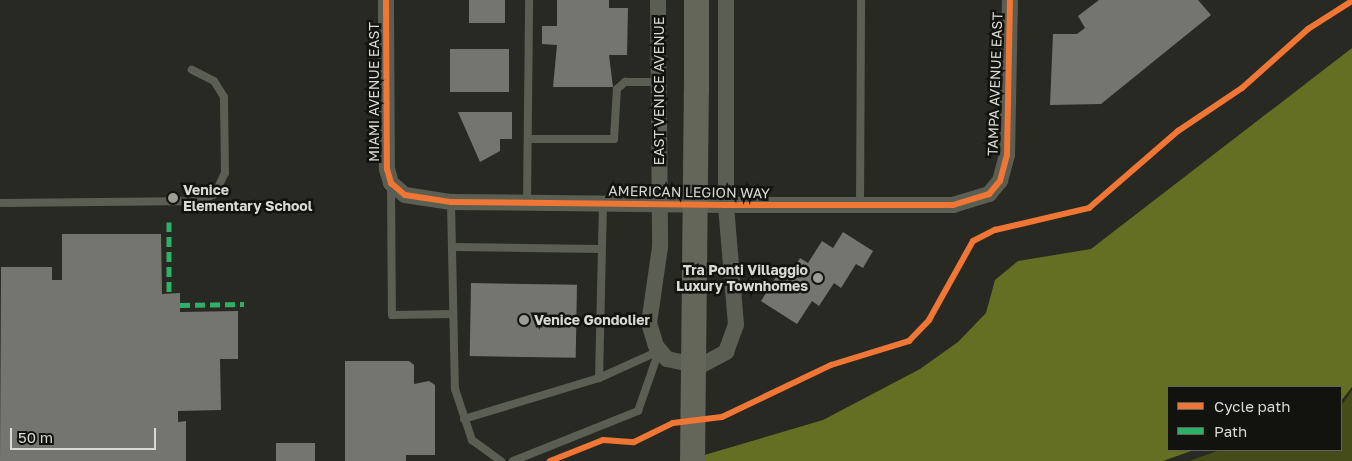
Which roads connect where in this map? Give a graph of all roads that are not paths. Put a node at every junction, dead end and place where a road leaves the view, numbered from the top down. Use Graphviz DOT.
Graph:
graph roads {
  1 [pos="386,0"];
  2 [pos="529,0"];
  3 [pos="658,0"];
  4 [pos="696,0"];
  5 [pos="726,0"];
  6 [pos="861,0"];
  7 [pos="1010,0"];
  8 [pos="192,70"];
  9 [pos="658,82"];
  10 [pos="528,139"];
  11 [pos="391,183"];
  12 [pos="989,194"];
  13 [pos="0,202"];
  14 [pos="451,202"];
  15 [pos="527,203"];
  16 [pos="603,203"];
  17 [pos="659,203"];
  18 [pos="726,205"];
  19 [pos="860,205"];
  20 [pos="452,248"];
  21 [pos="601,249"];
  22 [pos="453,314"];
  23 [pos="659,351"];
  24 [pos="599,378"];
  25 [pos="464,419"];
  26 [pos="501,461"];
  27 [pos="513,461"];
  28 [pos="692,461"];
  1 -- 11 [label="street, MIAMI AVENUE EAST"];
  2 -- 10 [label="lane"];
  3 -- 9 [label="street, EAST VENICE AVENUE"];
  4 -- 28 [label="main road, bridge"];
  5 -- 18 [label="street"];
  6 -- 19 [label="lane"];
  7 -- 12 [label="street, TAMPA AVENUE EAST"];
  8 -- 13 [label="lane"];
  9 -- 10 [label="lane"];
  9 -- 17 [label="street, EAST VENICE AVENUE"];
  10 -- 15 [label="lane"];
  11 -- 14 [label="street, AMERICAN LEGION WAY"];
  11 -- 22 [label="lane"];
  12 -- 19 [label="street, AMERICAN LEGION WAY"];
  14 -- 15 [label="street, AMERICAN LEGION WAY"];
  14 -- 20 [label="lane"];
  15 -- 16 [label="street, AMERICAN LEGION WAY"];
  16 -- 17 [label="street, AMERICAN LEGION WAY"];
  16 -- 21 [label="lane"];
  17 -- 18 [label="street, AMERICAN LEGION WAY"];
  17 -- 23 [label="street, EAST VENICE AVENUE"];
  18 -- 19 [label="street, AMERICAN LEGION WAY"];
  18 -- 23 [label="street"];
  20 -- 21 [label="lane"];
  20 -- 22 [label="lane"];
  21 -- 24 [label="lane"];
  22 -- 25 [label="lane"];
  23 -- 24 [label="lane"];
  23 -- 27 [label="lane"];
  24 -- 25 [label="lane"];
  25 -- 26 [label="lane"];
}
